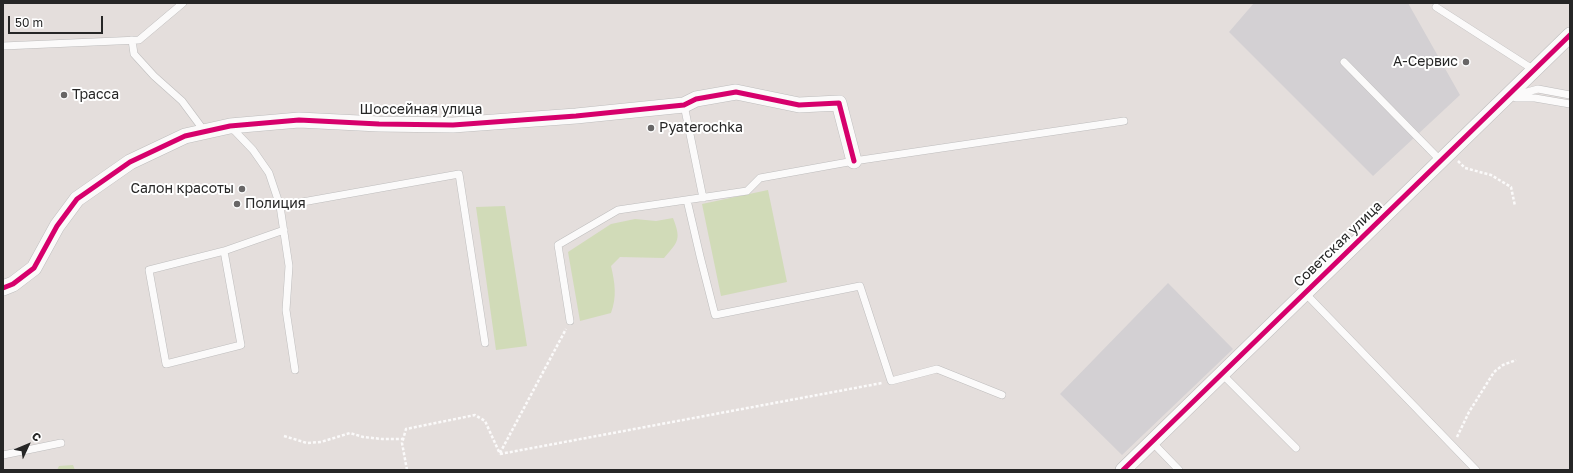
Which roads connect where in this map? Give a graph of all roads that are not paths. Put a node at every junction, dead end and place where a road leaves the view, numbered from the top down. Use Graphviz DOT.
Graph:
graph roads {
  1 [pos="183,3"];
  2 [pos="1436,6"];
  3 [pos="1570,35"];
  4 [pos="132,40"];
  5 [pos="3,46"];
  6 [pos="1344,62"];
  7 [pos="1534,70"];
  8 [pos="1570,95"];
  9 [pos="1506,97"];
  10 [pos="1570,104"];
  11 [pos="684,105"];
  12 [pos="1124,121"];
  13 [pos="230,126"];
  14 [pos="205,132"];
  15 [pos="1445,157"];
  16 [pos="854,160"];
  17 [pos="703,198"];
  18 [pos="688,200"];
  19 [pos="280,206"];
  20 [pos="284,230"];
  21 [pos="224,251"];
  22 [pos="3,288"];
  23 [pos="1304,293"];
  24 [pos="570,321"];
  25 [pos="485,343"];
  26 [pos="296,370"];
  27 [pos="1222,374"];
  28 [pos="1002,395"];
  29 [pos="1152,442"];
  30 [pos="61,443"];
  31 [pos="1296,448"];
  32 [pos="3,455"];
  33 [pos="1123,470"];
  34 [pos="1179,470"];
  35 [pos="1476,470"];
  1 -- 4 [label="lane"];
  2 -- 7 [label="lane"];
  3 -- 7 [label="street, Советская улица"];
  4 -- 5 [label="lane"];
  4 -- 14 [label="lane"];
  6 -- 15 [label="lane"];
  7 -- 9 [label="street, Советская улица"];
  8 -- 9 [label="lane"];
  9 -- 10 [label="lane"];
  9 -- 15 [label="street, Советская улица"];
  11 -- 13 [label="street, Шоссейная улица"];
  11 -- 16 [label="street, Шоссейная улица"];
  11 -- 17 [label="lane"];
  12 -- 16 [label="lane"];
  13 -- 14 [label="street, Шоссейная улица"];
  13 -- 19 [label="lane"];
  14 -- 22 [label="street, Шоссейная улица"];
  15 -- 23 [label="street, Советская улица"];
  16 -- 17 [label="lane"];
  17 -- 18 [label="lane"];
  18 -- 24 [label="lane"];
  18 -- 28 [label="lane"];
  19 -- 20 [label="lane"];
  19 -- 25 [label="lane"];
  20 -- 21 [label="lane"];
  20 -- 26 [label="lane"];
  21 -- 21 [label="lane"];
  23 -- 27 [label="street, Советская улица"];
  23 -- 35 [label="lane"];
  27 -- 29 [label="street, Советская улица"];
  27 -- 31 [label="lane"];
  29 -- 33 [label="street, Советская улица"];
  29 -- 34 [label="lane"];
  30 -- 32 [label="lane"];
}
